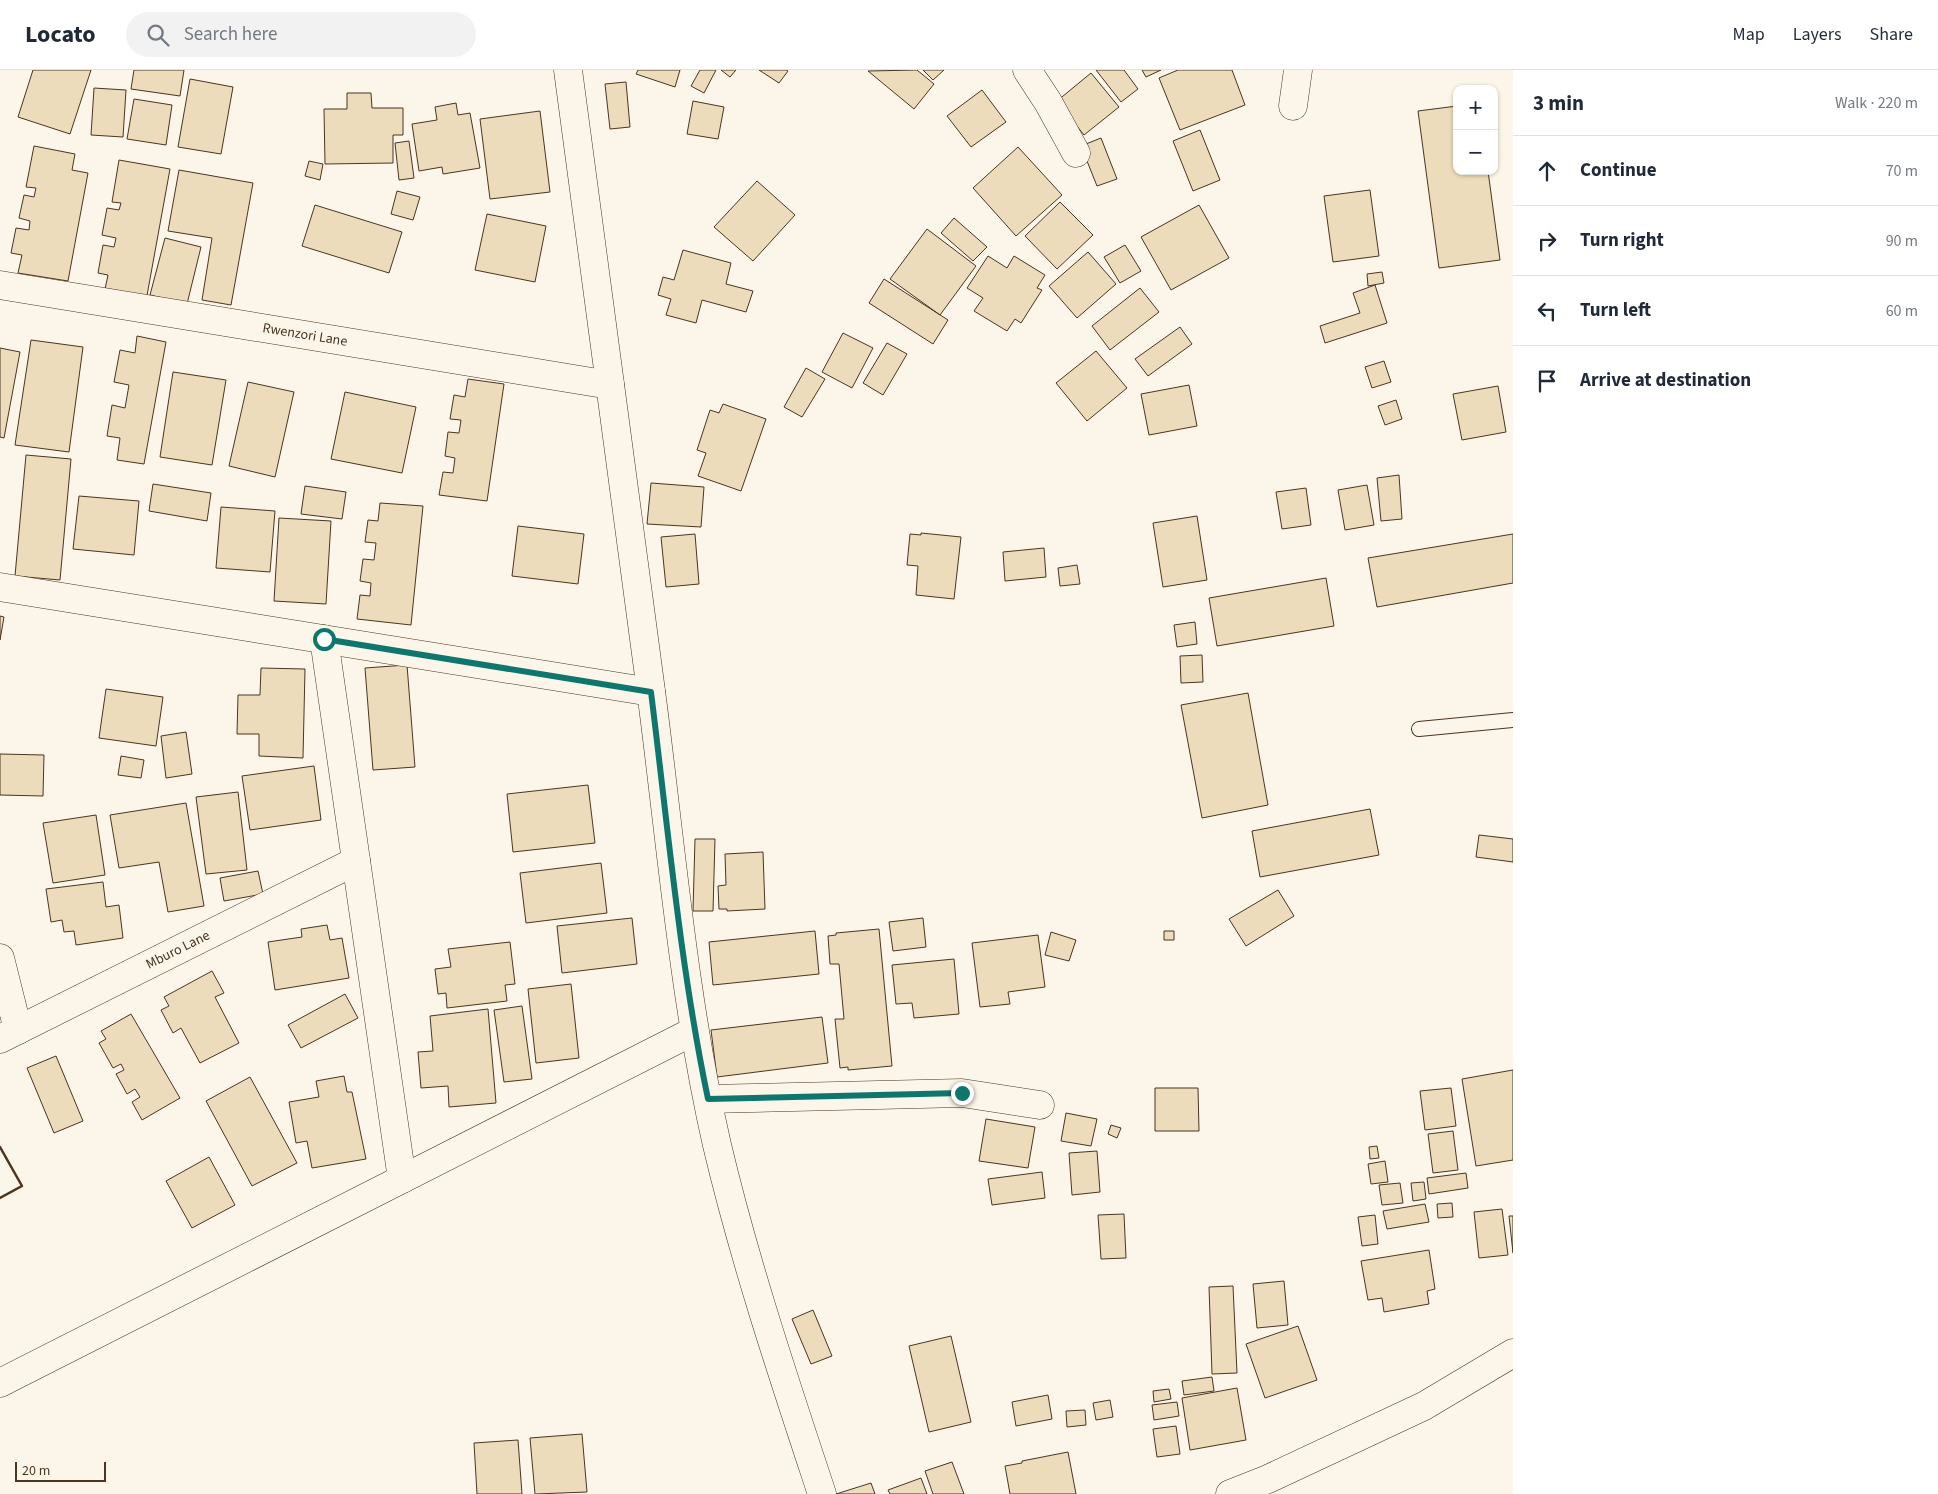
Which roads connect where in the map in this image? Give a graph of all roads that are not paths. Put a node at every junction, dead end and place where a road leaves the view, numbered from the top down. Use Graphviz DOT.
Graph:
graph roads {
  1 [pos="568,70"];
  2 [pos="1027,70"];
  3 [pos="1298,70"];
  4 [pos="1293,106"];
  5 [pos="1076,153"];
  6 [pos="0,285"];
  7 [pos="610,385"];
  8 [pos="0,587"];
  9 [pos="324,639"];
  10 [pos="651,692"];
  11 [pos="1513,720"];
  12 [pos="1419,729"];
  13 [pos="356,862"];
  14 [pos="0,958"];
  15 [pos="694,1031"];
  16 [pos="9,1034"];
  17 [pos="708,1099"];
  18 [pos="1040,1105"];
  19 [pos="402,1179"];
  20 [pos="1513,1353"];
  21 [pos="0,1383"];
  22 [pos="822,1494"];
  23 [pos="1230,1494"];
  1 -- 7 [label="street"];
  2 -- 5 [label="street"];
  3 -- 4 [label="street"];
  6 -- 7 [label="street, Rwenzori Lane"];
  7 -- 10 [label="street"];
  8 -- 9 [label="street"];
  9 -- 10 [label="street"];
  9 -- 13 [label="street"];
  10 -- 15 [label="street"];
  11 -- 12 [label="lane"];
  13 -- 16 [label="street, Mburo Lane"];
  13 -- 19 [label="street"];
  14 -- 16 [label="street"];
  15 -- 17 [label="street"];
  15 -- 19 [label="street"];
  17 -- 18 [label="street"];
  17 -- 22 [label="street"];
  19 -- 21 [label="street"];
  20 -- 23 [label="street"];
}
